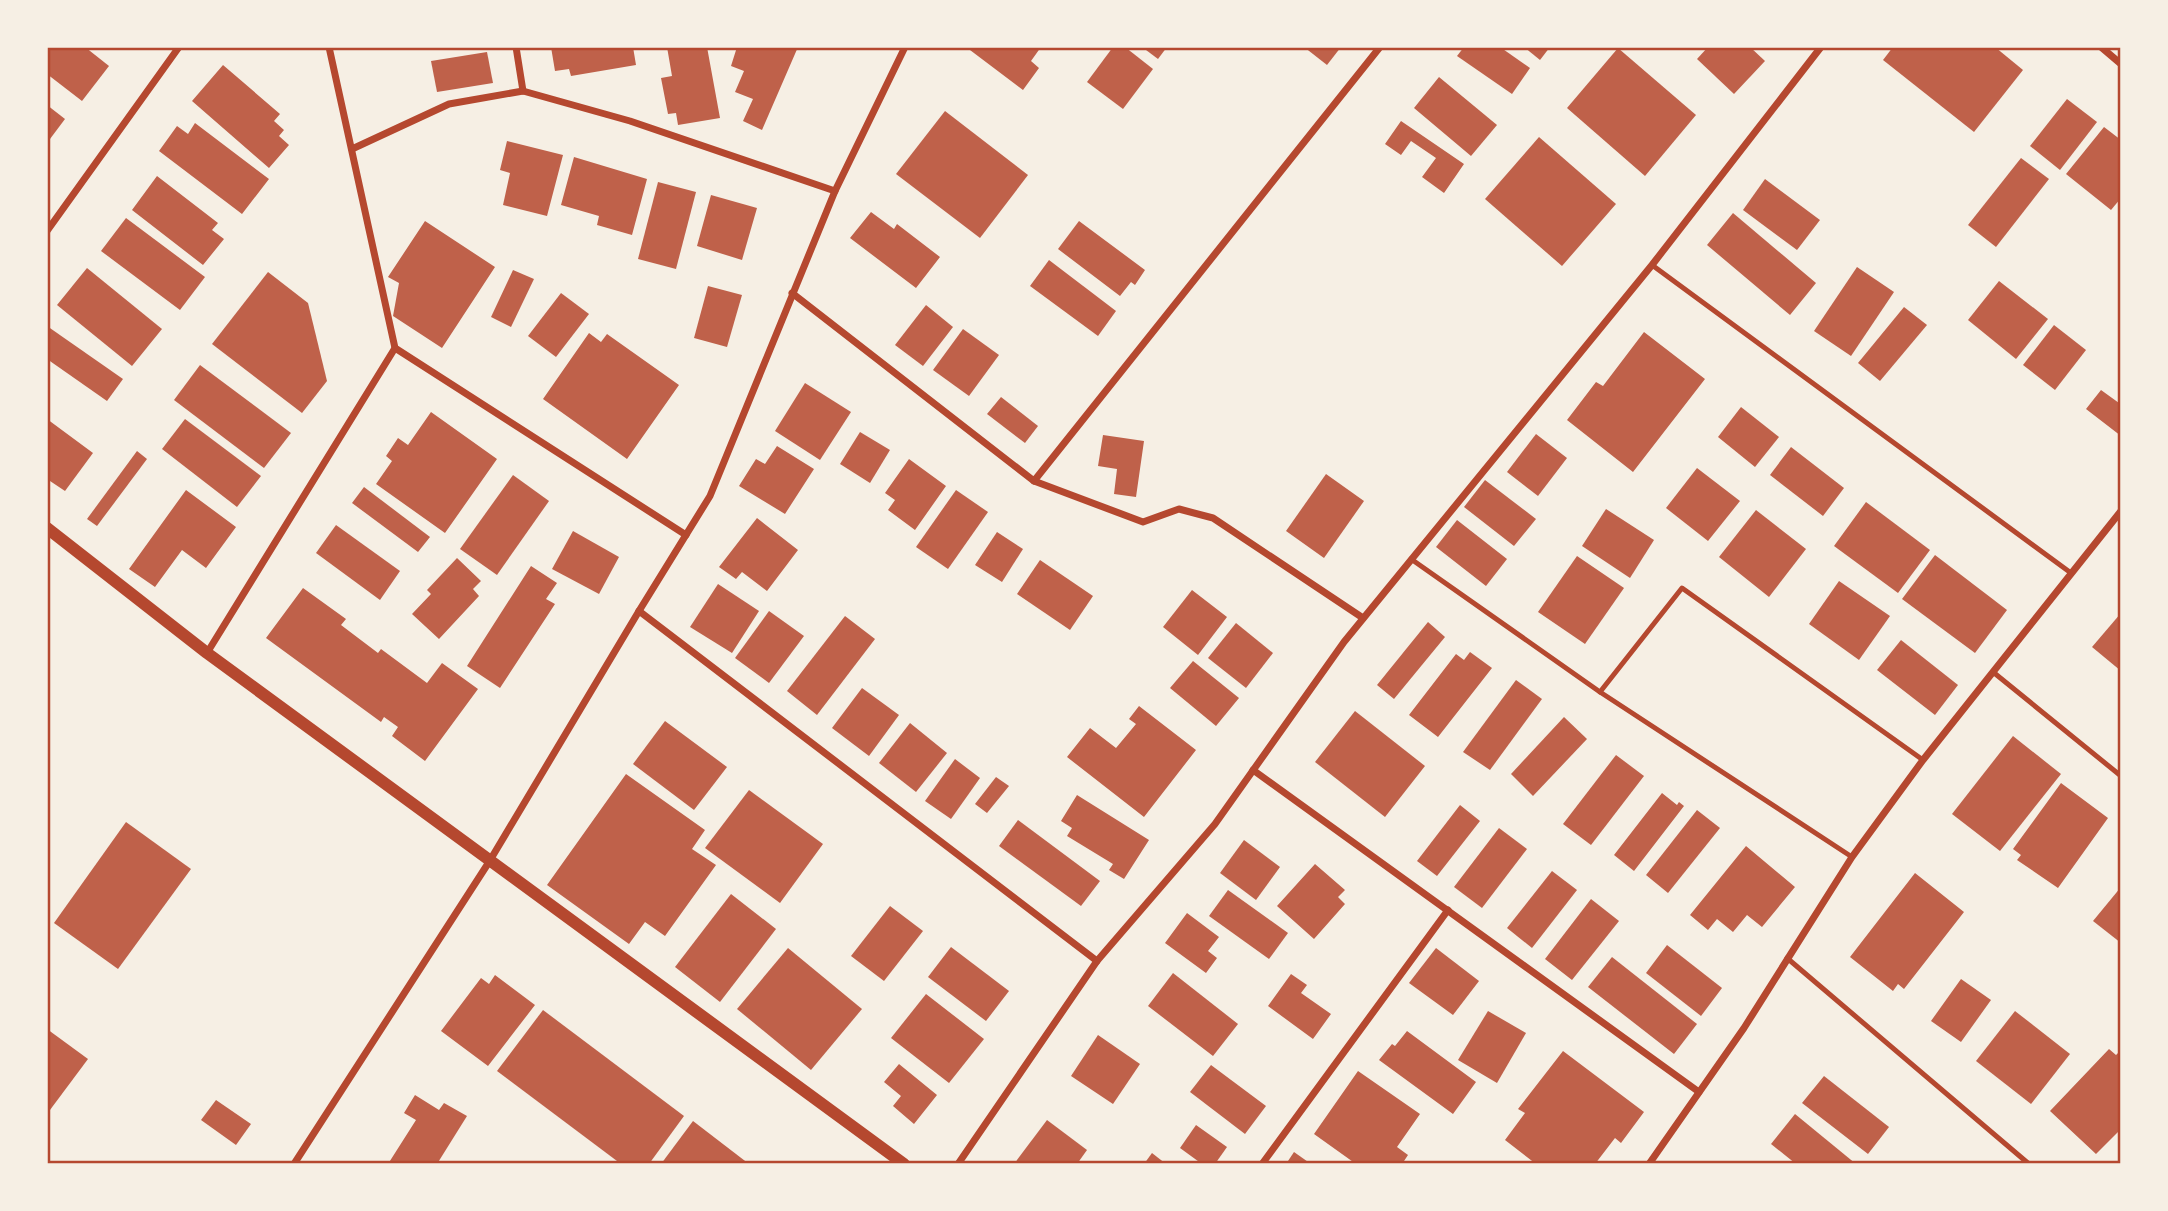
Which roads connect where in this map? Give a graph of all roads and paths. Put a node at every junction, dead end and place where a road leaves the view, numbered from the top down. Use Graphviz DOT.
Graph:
graph roads {
  1 [pos="179,47"];
  2 [pos="329,47"];
  3 [pos="516,47"];
  4 [pos="905,47"];
  5 [pos="1380,47"];
  6 [pos="1821,47"];
  7 [pos="2101,47"];
  8 [pos="2121,64"];
  9 [pos="523,91"];
  10 [pos="352,149"];
  11 [pos="835,191"];
  12 [pos="47,231"];
  13 [pos="1652,265"];
  14 [pos="792,293"];
  15 [pos="395,348"];
  16 [pos="1034,481"];
  17 [pos="2121,510"];
  18 [pos="47,528"];
  19 [pos="686,535"];
  20 [pos="1411,559"];
  21 [pos="2071,573"];
  22 [pos="639,611"];
  23 [pos="1363,618"];
  24 [pos="207,653"];
  25 [pos="1993,672"];
  26 [pos="1600,692"];
  27 [pos="1923,760"];
  28 [pos="1253,769"];
  29 [pos="2121,776"];
  30 [pos="1852,857"];
  31 [pos="489,862"];
  32 [pos="1448,910"];
  33 [pos="1787,958"];
  34 [pos="1097,961"];
  35 [pos="1699,1092"];
  36 [pos="294,1164"];
  37 [pos="904,1164"];
  38 [pos="958,1164"];
  39 [pos="1262,1164"];
  40 [pos="1649,1164"];
  41 [pos="2029,1164"];
  1 -- 12 [label="street"];
  2 -- 10 [label="street"];
  3 -- 9 [label="street"];
  4 -- 11 [label="street"];
  5 -- 16 [label="street"];
  6 -- 13 [label="street"];
  7 -- 8 [label="street"];
  9 -- 10 [label="street"];
  9 -- 11 [label="street"];
  10 -- 15 [label="street"];
  11 -- 14 [label="street"];
  13 -- 20 [label="street"];
  13 -- 21 [label="lane"];
  14 -- 16 [label="street"];
  14 -- 19 [label="street"];
  15 -- 19 [label="street"];
  15 -- 24 [label="street"];
  16 -- 23 [label="street"];
  17 -- 21 [label="street"];
  18 -- 24 [label="street"];
  19 -- 22 [label="street"];
  20 -- 23 [label="street"];
  20 -- 26 [label="lane"];
  21 -- 25 [label="street"];
  22 -- 31 [label="street"];
  22 -- 34 [label="street"];
  23 -- 28 [label="street"];
  24 -- 31 [label="street"];
  25 -- 27 [label="street"];
  25 -- 29 [label="lane"];
  26 -- 27 [label="lane"];
  26 -- 30 [label="lane"];
  27 -- 30 [label="street"];
  28 -- 32 [label="street"];
  28 -- 34 [label="street"];
  30 -- 33 [label="street"];
  31 -- 36 [label="street"];
  31 -- 37 [label="street"];
  32 -- 35 [label="street"];
  32 -- 39 [label="street"];
  33 -- 35 [label="street"];
  33 -- 41 [label="lane"];
  34 -- 38 [label="street"];
  35 -- 40 [label="street"];
}
